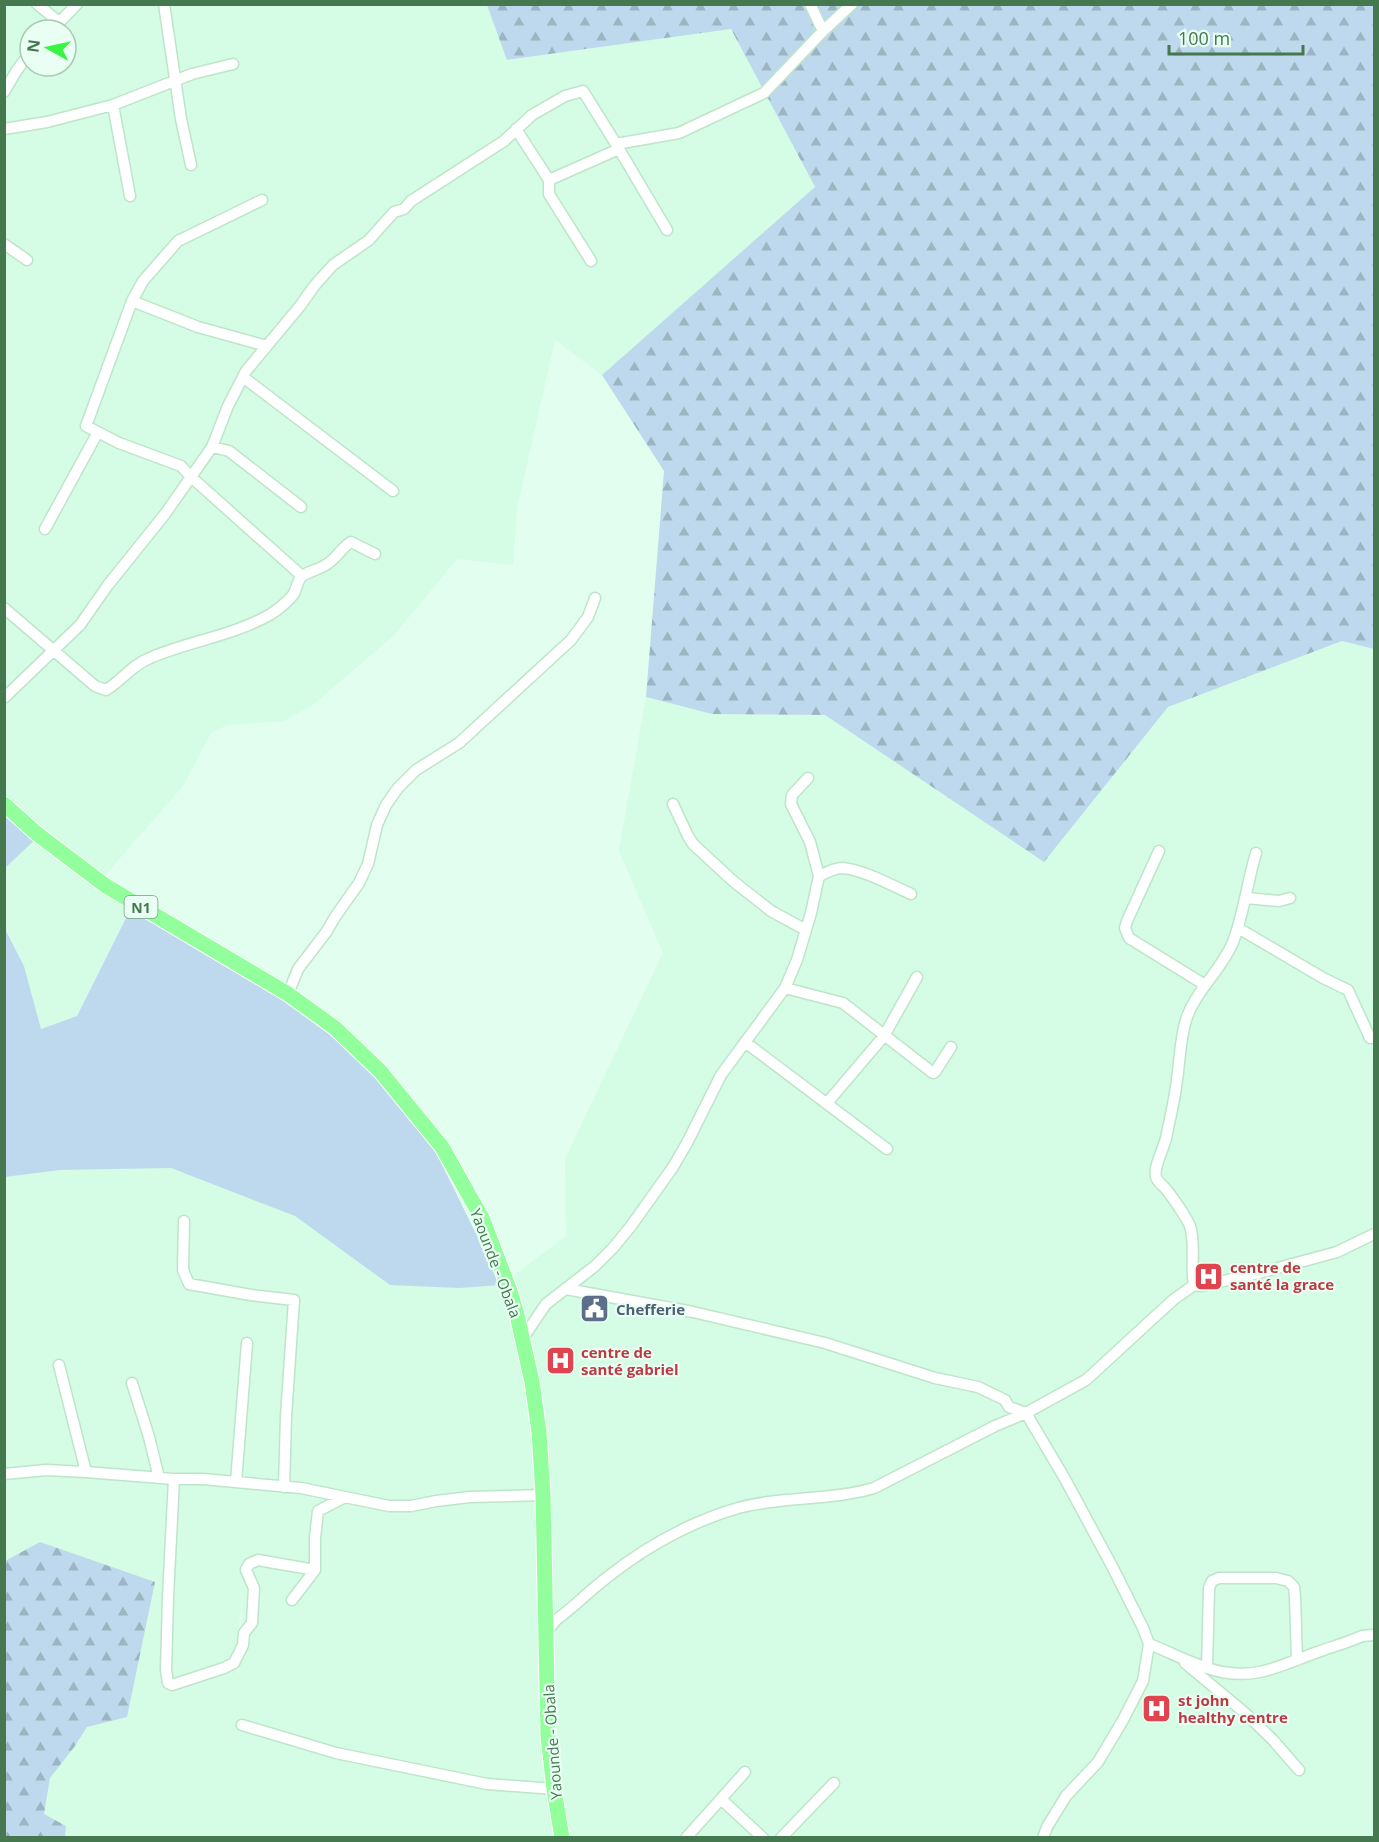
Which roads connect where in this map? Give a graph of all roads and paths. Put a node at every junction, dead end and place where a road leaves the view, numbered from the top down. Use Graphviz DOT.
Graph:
graph roads {
  1 [pos="37,4"];
  2 [pos="77,4"];
  3 [pos="164,4"];
  4 [pos="810,4"];
  5 [pos="852,4"];
  6 [pos="48,18"];
  7 [pos="63,18"];
  8 [pos="823,31"];
  9 [pos="233,64"];
  10 [pos="18,69"];
  11 [pos="176,80"];
  12 [pos="4,92"];
  13 [pos="113,105"];
  14 [pos="4,129"];
  15 [pos="516,129"];
  16 [pos="618,146"];
  17 [pos="191,165"];
  18 [pos="549,180"];
  19 [pos="130,196"];
  20 [pos="262,200"];
  21 [pos="667,230"];
  22 [pos="4,244"];
  23 [pos="27,260"];
  24 [pos="591,261"];
  25 [pos="132,301"];
  26 [pos="267,346"];
  27 [pos="243,377"];
  28 [pos="98,432"];
  29 [pos="212,447"];
  30 [pos="190,476"];
  31 [pos="393,491"];
  32 [pos="301,507"];
  33 [pos="45,529"];
  34 [pos="375,554"];
  35 [pos="302,576"];
  36 [pos="595,598"];
  37 [pos="4,608"];
  38 [pos="54,650"];
  39 [pos="4,698"];
  40 [pos="808,778"];
  41 [pos="4,804"];
  42 [pos="673,804"];
  43 [pos="1159,851"];
  44 [pos="1256,853"];
  45 [pos="819,876"];
  46 [pos="911,894"];
  47 [pos="1246,898"];
  48 [pos="1290,898"];
  49 [pos="1238,928"];
  50 [pos="806,930"];
  51 [pos="916,977"];
  52 [pos="1205,985"];
  53 [pos="785,988"];
  54 [pos="288,994"];
  55 [pos="884,1036"];
  56 [pos="1374,1038"];
  57 [pos="745,1042"];
  58 [pos="951,1047"];
  59 [pos="826,1103"];
  60 [pos="887,1149"];
  61 [pos="184,1221"];
  62 [pos="1374,1234"];
  63 [pos="1194,1285"];
  64 [pos="566,1289"];
  65 [pos="523,1338"];
  66 [pos="247,1342"];
  67 [pos="59,1365"];
  68 [pos="132,1383"];
  69 [pos="1026,1413"];
  70 [pos="86,1472"];
  71 [pos="4,1474"];
  72 [pos="159,1478"];
  73 [pos="174,1479"];
  74 [pos="236,1482"];
  75 [pos="284,1487"];
  76 [pos="543,1495"];
  77 [pos="345,1497"];
  78 [pos="315,1570"];
  79 [pos="292,1600"];
  80 [pos="546,1633"];
  81 [pos="1374,1635"];
  82 [pos="1149,1644"];
  83 [pos="1179,1658"];
  84 [pos="1297,1660"];
  85 [pos="1207,1668"];
  86 [pos="242,1725"];
  87 [pos="1299,1770"];
  88 [pos="745,1772"];
  89 [pos="834,1783"];
  90 [pos="554,1789"];
  91 [pos="721,1799"];
  92 [pos="561,1838"];
  93 [pos="686,1838"];
  94 [pos="763,1838"];
  95 [pos="781,1838"];
  96 [pos="1043,1838"];
  1 -- 6 [label="street"];
  2 -- 7 [label="street"];
  3 -- 11 [label="street"];
  4 -- 8 [label="street"];
  5 -- 8 [label="street"];
  8 -- 16 [label="street"];
  9 -- 11 [label="street"];
  10 -- 12 [label="street"];
  11 -- 13 [label="street"];
  11 -- 17 [label="street"];
  13 -- 14 [label="street"];
  13 -- 19 [label="street"];
  15 -- 16 [label="street"];
  15 -- 18 [label="street"];
  15 -- 26 [label="street"];
  16 -- 18 [label="street"];
  16 -- 21 [label="street"];
  18 -- 24 [label="street"];
  20 -- 25 [label="street"];
  22 -- 23 [label="street"];
  25 -- 26 [label="street"];
  25 -- 28 [label="street"];
  26 -- 27 [label="street"];
  27 -- 29 [label="street"];
  27 -- 31 [label="street"];
  28 -- 30 [label="street"];
  28 -- 33 [label="street"];
  29 -- 30 [label="street"];
  29 -- 32 [label="street"];
  30 -- 35 [label="street"];
  30 -- 38 [label="street"];
  34 -- 35 [label="street"];
  35 -- 38 [label="street"];
  36 -- 54 [label="street"];
  37 -- 38 [label="street"];
  38 -- 39 [label="street"];
  40 -- 45 [label="street"];
  41 -- 54 [label="highway, Yaounde - Obala / N1"];
  42 -- 50 [label="street"];
  43 -- 52 [label="street"];
  44 -- 47 [label="street"];
  45 -- 46 [label="street"];
  45 -- 50 [label="street"];
  47 -- 48 [label="street"];
  47 -- 49 [label="street"];
  49 -- 52 [label="street"];
  49 -- 56 [label="street"];
  50 -- 53 [label="street"];
  51 -- 55 [label="street"];
  52 -- 63 [label="street"];
  53 -- 55 [label="street"];
  53 -- 57 [label="street"];
  54 -- 65 [label="highway, Yaounde - Obala / N1"];
  55 -- 58 [label="street"];
  55 -- 59 [label="street"];
  57 -- 59 [label="street"];
  57 -- 64 [label="street"];
  59 -- 60 [label="street"];
  61 -- 75 [label="street"];
  62 -- 63 [label="street"];
  63 -- 69 [label="street"];
  64 -- 65 [label="street"];
  64 -- 69 [label="street"];
  65 -- 76 [label="highway, Yaounde - Obala / N1"];
  66 -- 74 [label="street"];
  67 -- 70 [label="street"];
  68 -- 72 [label="street"];
  69 -- 80 [label="street"];
  69 -- 82 [label="street"];
  70 -- 71 [label="street"];
  70 -- 72 [label="street"];
  72 -- 73 [label="street"];
  73 -- 74 [label="street"];
  73 -- 78 [label="street"];
  74 -- 75 [label="street"];
  75 -- 77 [label="street"];
  76 -- 77 [label="street"];
  76 -- 80 [label="highway, Yaounde - Obala / N1"];
  77 -- 78 [label="street"];
  78 -- 79 [label="street"];
  80 -- 90 [label="highway, Yaounde - Obala / N1"];
  81 -- 84 [label="street"];
  82 -- 83 [label="street"];
  82 -- 96 [label="street"];
  83 -- 85 [label="street"];
  83 -- 87 [label="street"];
  84 -- 85 [label="street"];
  84 -- 85 [label="street"];
  86 -- 90 [label="street"];
  88 -- 91 [label="street"];
  89 -- 95 [label="street"];
  90 -- 92 [label="highway, Yaounde - Obala / N1"];
  91 -- 93 [label="street"];
  91 -- 94 [label="street"];
}
